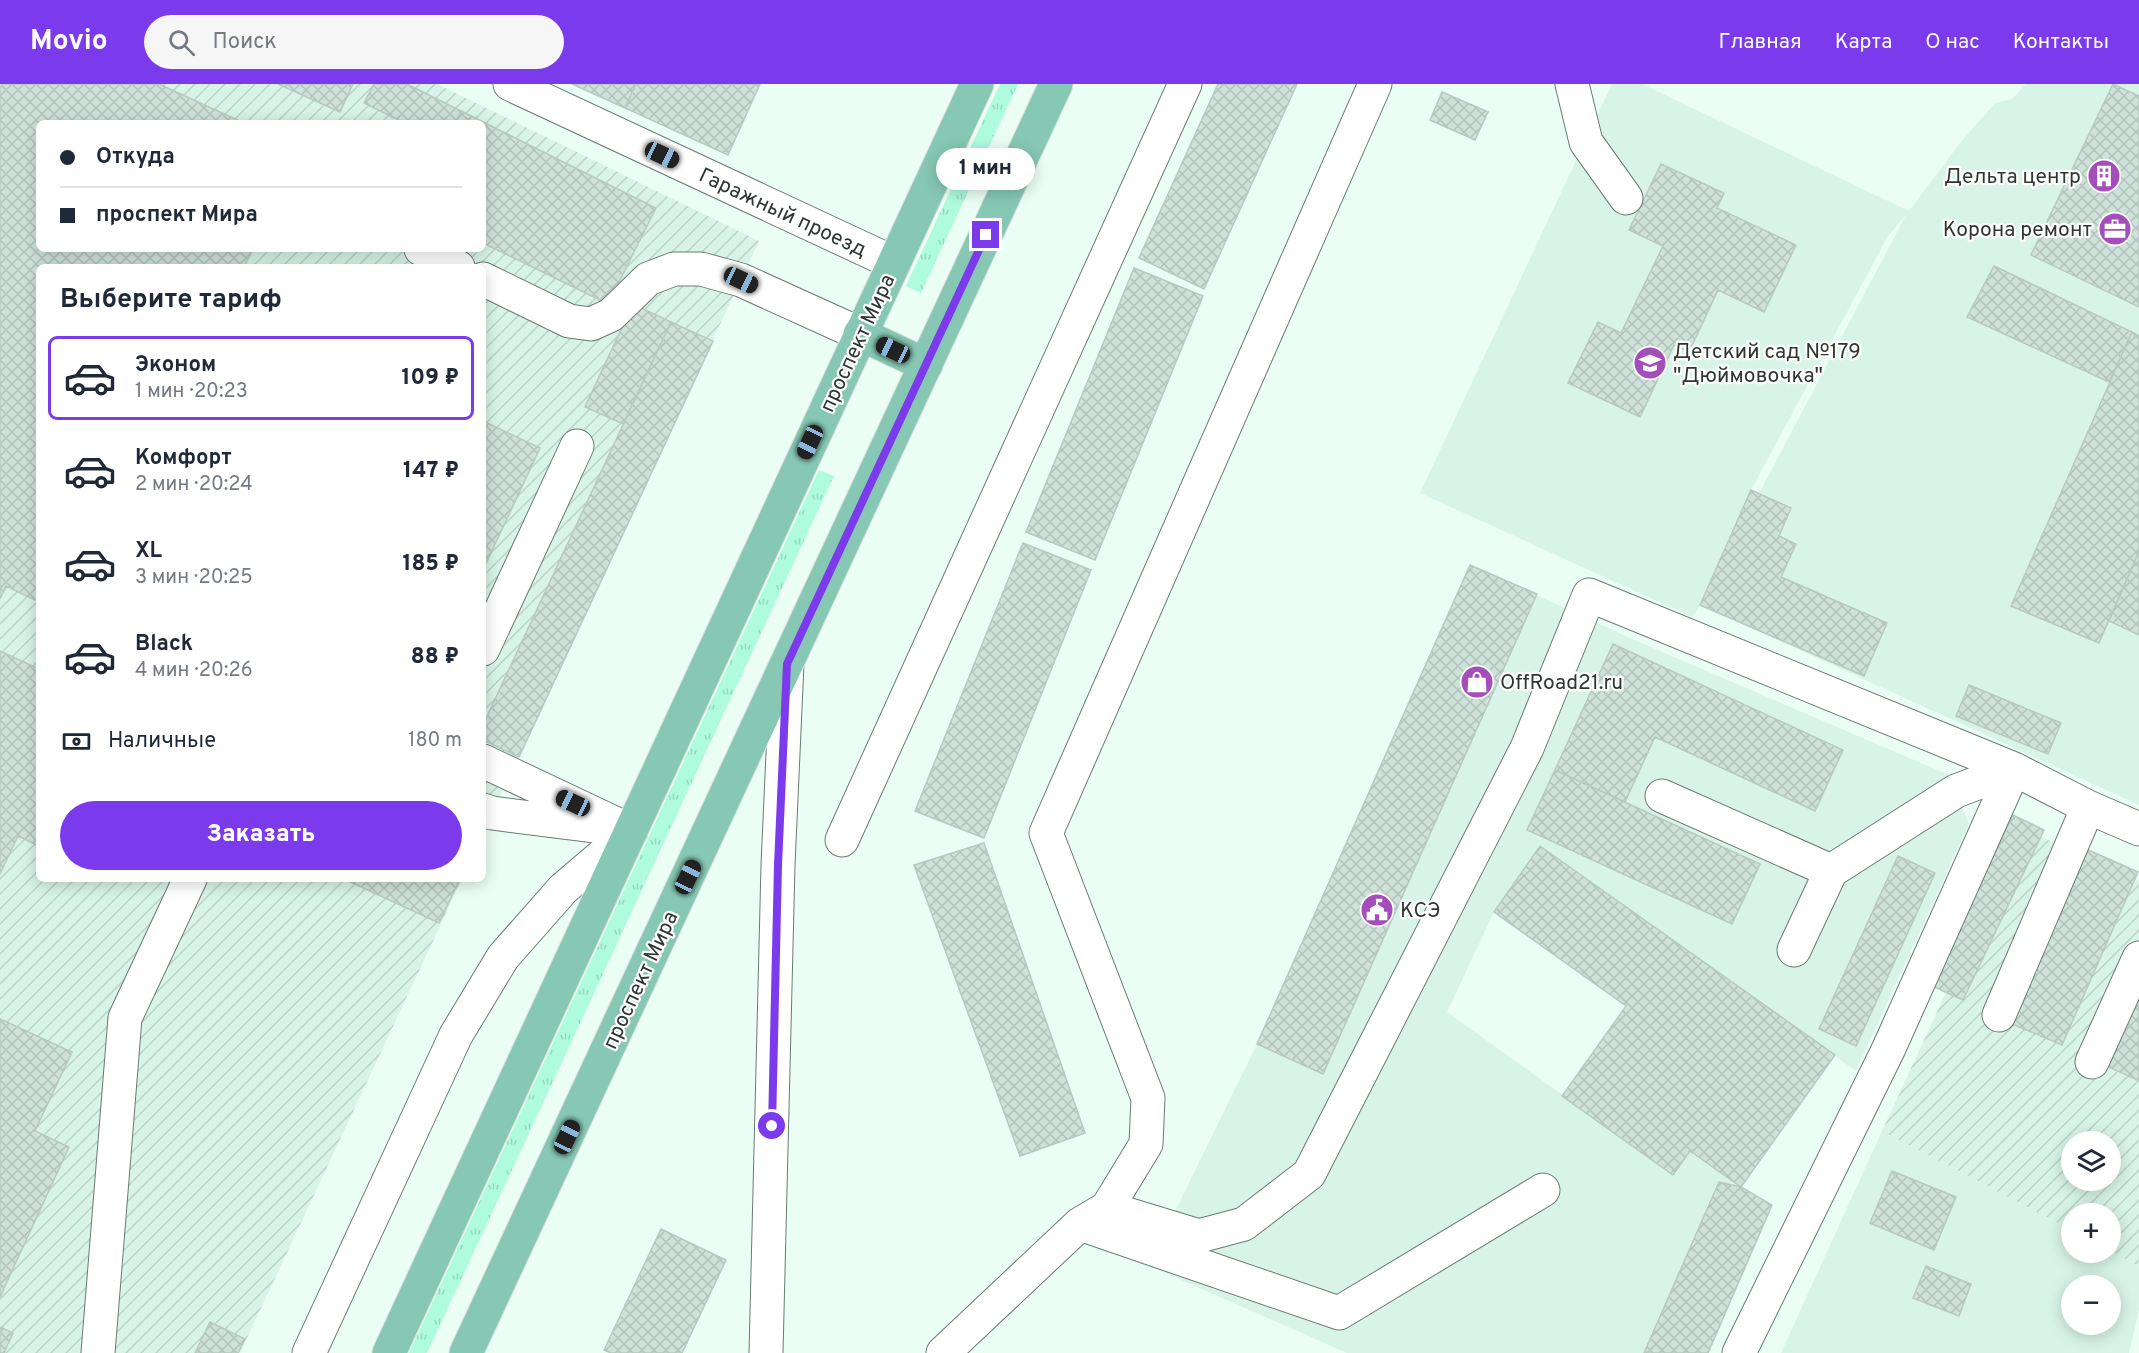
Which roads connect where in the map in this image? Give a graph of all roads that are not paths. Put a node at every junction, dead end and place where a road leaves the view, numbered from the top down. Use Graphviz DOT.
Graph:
graph roads {
  1 [pos="510,84"];
  2 [pos="976,84"];
  3 [pos="1056,84"];
  4 [pos="1185,84"];
  5 [pos="1375,84"];
  6 [pos="1572,84"];
  7 [pos="1626,198"];
  8 [pos="427,252"];
  9 [pos="894,263"];
  10 [pos="453,264"];
  11 [pos="486,280"];
  12 [pos="860,334"];
  13 [pos="926,365"];
  14 [pos="578,446"];
  15 [pos="486,643"];
  16 [pos="787,664"];
  17 [pos="486,762"];
  18 [pos="2014,769"];
  19 [pos="1662,796"];
  20 [pos="2088,807"];
  21 [pos="486,811"];
  22 [pos="2139,829"];
  23 [pos="630,831"];
  24 [pos="842,840"];
  25 [pos="1832,871"];
  26 [pos="189,882"];
  27 [pos="1794,950"];
  28 [pos="2139,958"];
  29 [pos="1999,1015"];
  30 [pos="2092,1062"];
  31 [pos="1543,1190"];
  32 [pos="1093,1216"];
  33 [pos="98,1353"];
  34 [pos="309,1353"];
  35 [pos="389,1353"];
  36 [pos="466,1353"];
  37 [pos="766,1353"];
  38 [pos="943,1353"];
  39 [pos="1738,1353"];
  1 -- 9 [label="street, Гаражный проезд"];
  2 -- 9 [label="main road, проспект Мира"];
  3 -- 13 [label="main road, проспект Мира"];
  4 -- 24 [label="street"];
  5 -- 32 [label="street"];
  6 -- 7 [label="street"];
  8 -- 10 [label="street"];
  9 -- 12 [label="main road, проспект Мира"];
  11 -- 12 [label="street"];
  12 -- 13 [label="main road"];
  12 -- 23 [label="main road, проспект Мира"];
  13 -- 16 [label="main road, проспект Мира"];
  14 -- 15 [label="street"];
  16 -- 36 [label="main road, проспект Мира"];
  16 -- 37 [label="street"];
  17 -- 23 [label="street"];
  18 -- 20 [label="street"];
  18 -- 25 [label="street"];
  18 -- 32 [label="street"];
  18 -- 39 [label="street"];
  19 -- 25 [label="street"];
  20 -- 22 [label="street"];
  20 -- 29 [label="street"];
  21 -- 23 [label="street"];
  23 -- 34 [label="street"];
  23 -- 35 [label="main road, проспект Мира"];
  25 -- 27 [label="street"];
  26 -- 33 [label="street"];
  28 -- 30 [label="street"];
  31 -- 32 [label="street"];
  32 -- 38 [label="street"];
}
